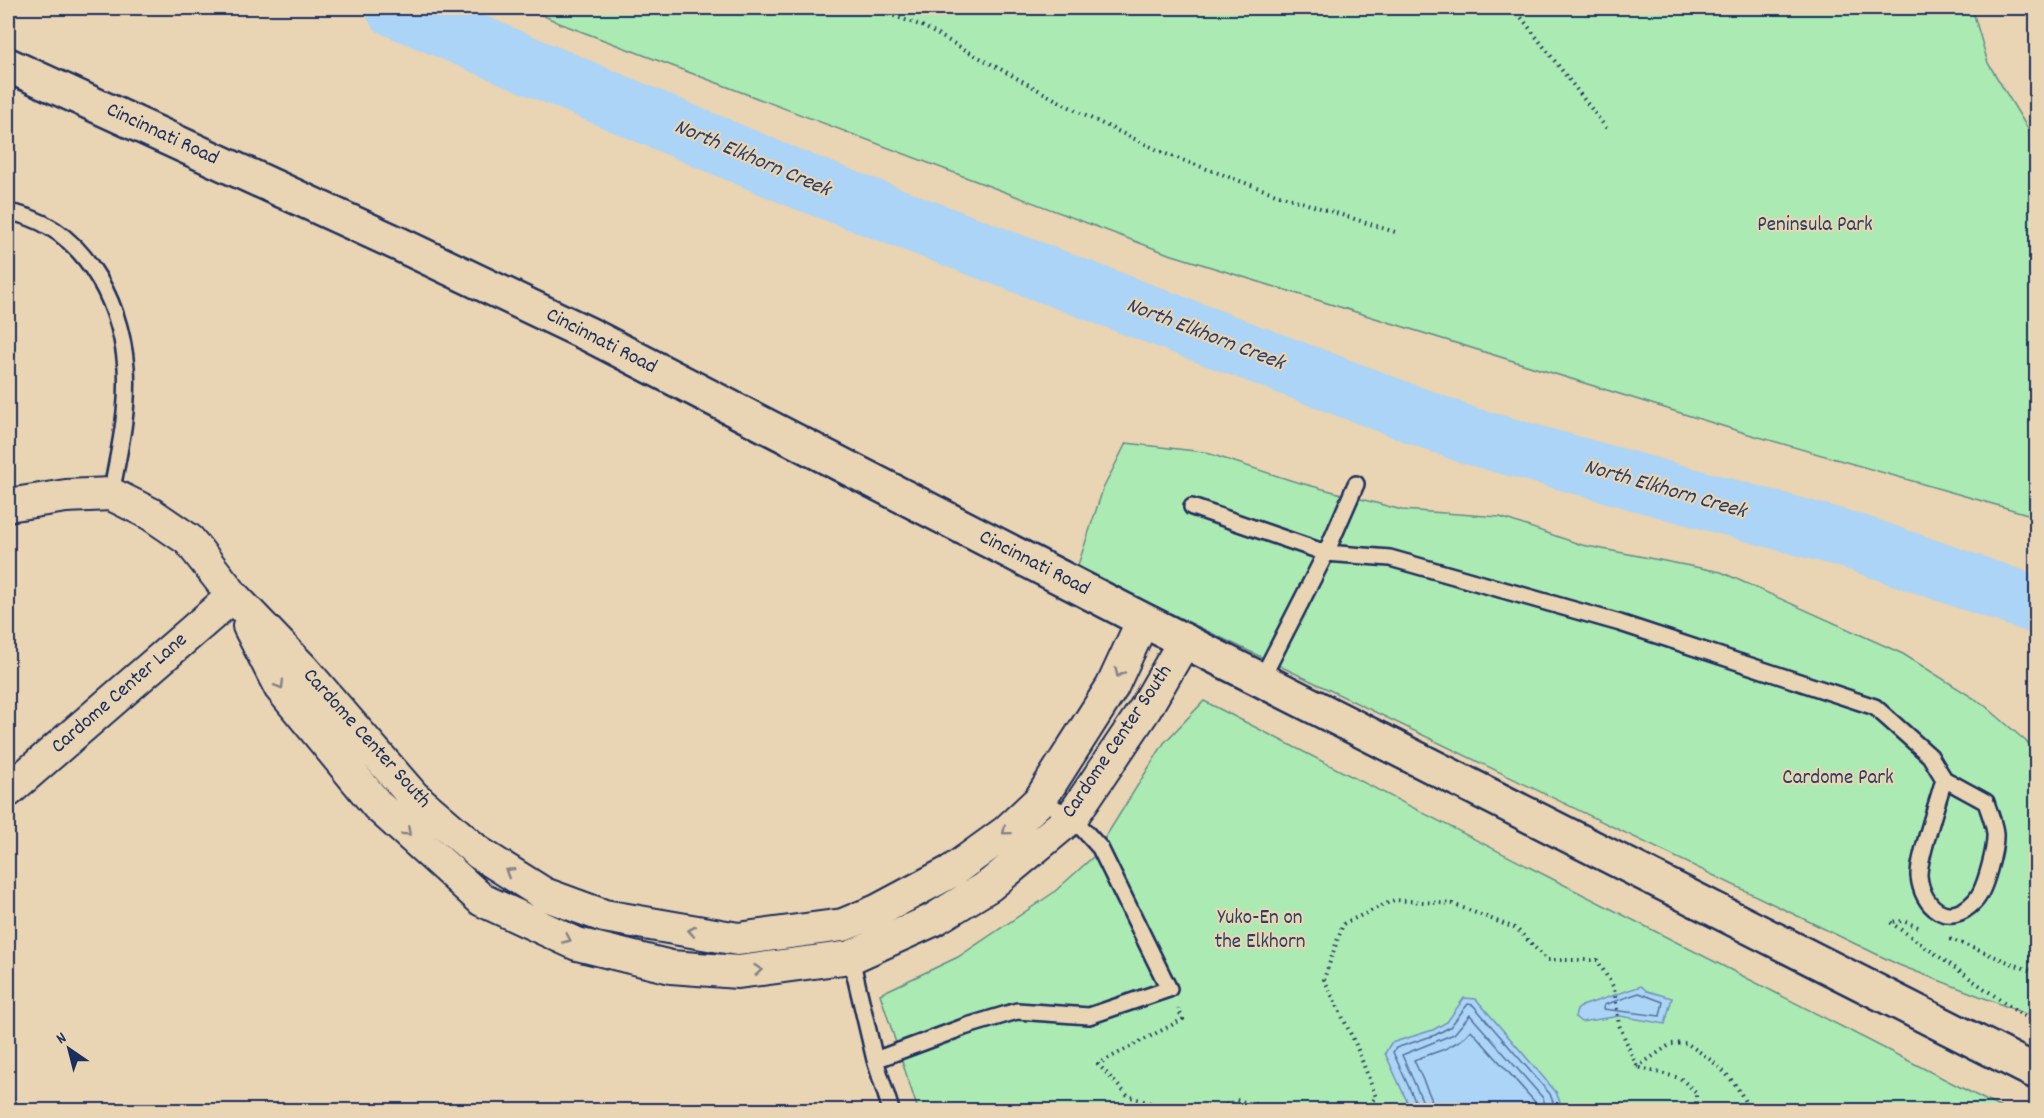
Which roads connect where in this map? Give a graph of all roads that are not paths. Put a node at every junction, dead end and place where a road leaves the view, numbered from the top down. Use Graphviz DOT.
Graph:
graph roads {
  1 [pos="8,65"];
  2 [pos="8,212"];
  3 [pos="1356,484"];
  4 [pos="111,494"];
  5 [pos="8,505"];
  6 [pos="1192,507"];
  7 [pos="1326,553"];
  8 [pos="233,596"];
  9 [pos="1143,620"];
  10 [pos="1185,640"];
  11 [pos="1261,680"];
  12 [pos="1944,779"];
  13 [pos="8,791"];
  14 [pos="1040,800"];
  15 [pos="1072,817"];
  16 [pos="843,925"];
  17 [pos="850,957"];
  18 [pos="875,1060"];
  19 [pos="2033,1070"];
  20 [pos="891,1110"];
  1 -- 9 [label="main road, Cincinnati Road"];
  2 -- 4 [label="lane"];
  3 -- 7 [label="lane"];
  4 -- 5 [label="street, Cardome Center South"];
  4 -- 8 [label="street, Cardome Center South"];
  6 -- 7 [label="lane"];
  7 -- 11 [label="lane"];
  7 -- 12 [label="lane"];
  8 -- 13 [label="street, Cardome Center Lane"];
  16 -- 8 [label="street, Cardome Center South, one-way"];
  8 -- 17 [label="street, Cardome Center South, one-way"];
  9 -- 10 [label="main road, Cincinnati Road"];
  9 -- 14 [label="street, Cardome Center South, one-way"];
  10 -- 11 [label="main road, Cincinnati Road"];
  10 -- 15 [label="street, Cardome Center South"];
  11 -- 19 [label="main road, Cincinnati Road"];
  12 -- 12 [label="lane"];
  14 -- 15 [label="lane"];
  14 -- 16 [label="street, Cardome Center South, one-way"];
  15 -- 17 [label="street, Cardome Center South"];
  15 -- 18 [label="lane"];
  16 -- 17 [label="lane"];
  17 -- 18 [label="lane"];
  18 -- 20 [label="lane"];
}
